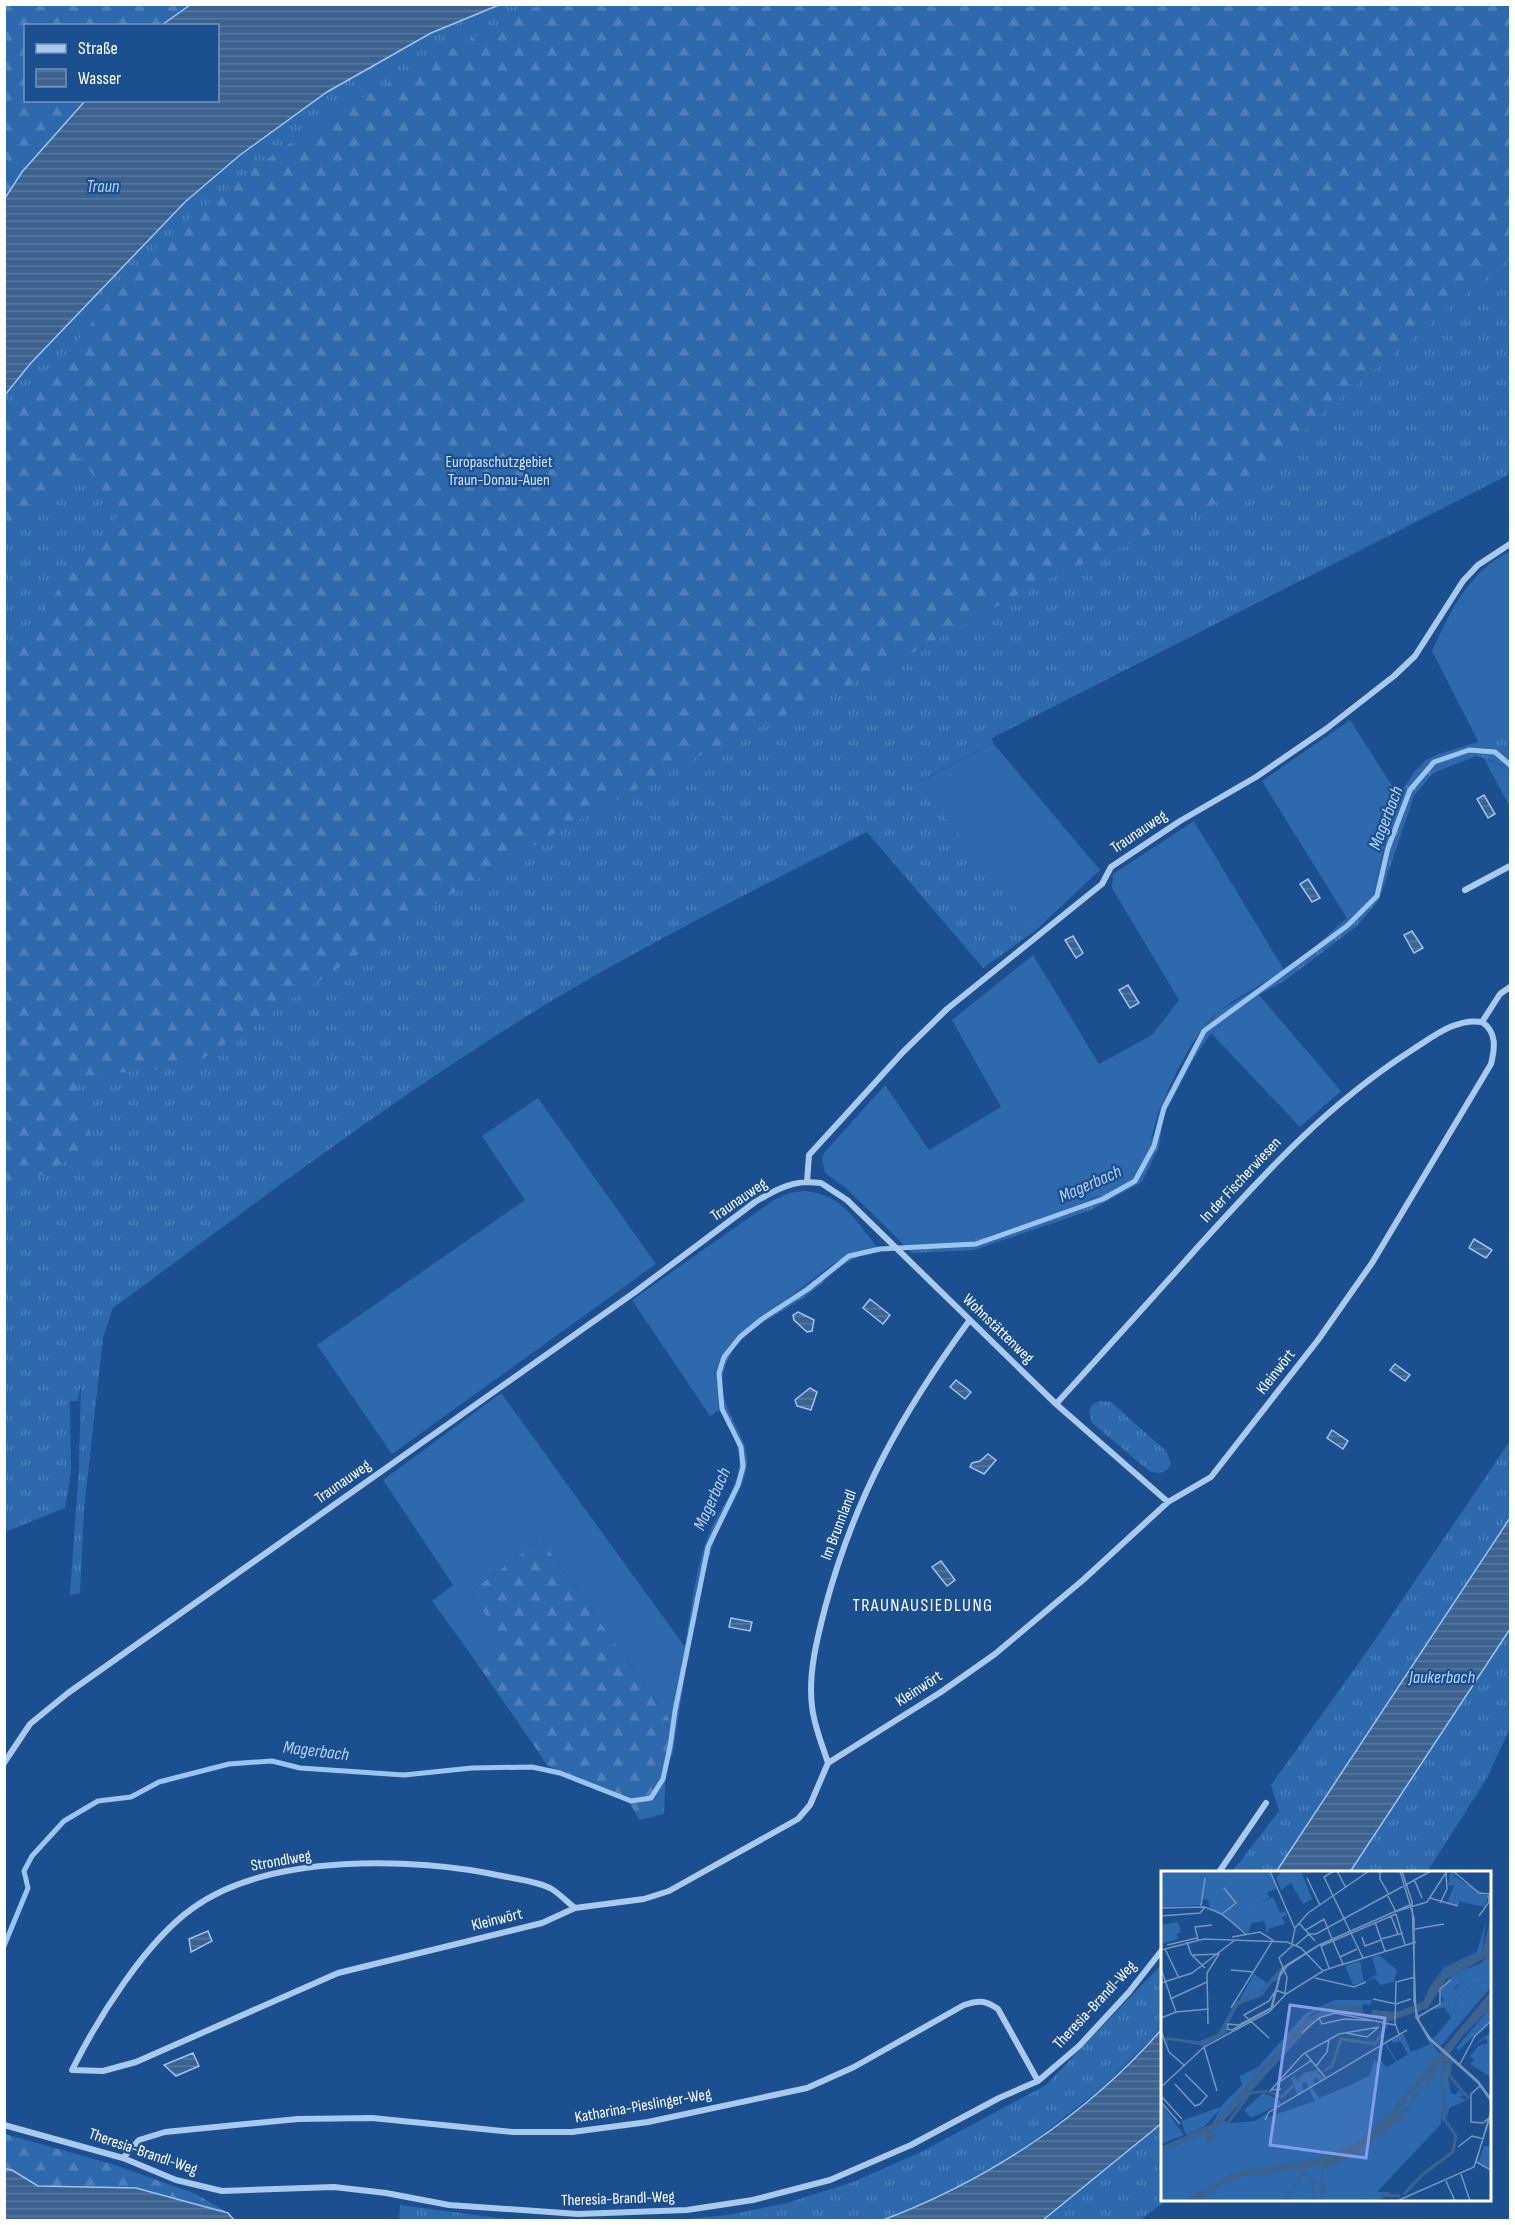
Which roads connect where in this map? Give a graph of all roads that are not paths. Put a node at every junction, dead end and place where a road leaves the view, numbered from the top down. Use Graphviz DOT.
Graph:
graph roads {
  1 [pos="1510,544"];
  2 [pos="1510,866"];
  3 [pos="1465,890"];
  4 [pos="1510,987"];
  5 [pos="1482,1022"];
  6 [pos="807,1182"];
  7 [pos="969,1321"];
  8 [pos="1056,1404"];
  9 [pos="1168,1502"];
  10 [pos="4,1763"];
  11 [pos="828,1763"];
  12 [pos="1266,1803"];
  13 [pos="1220,1871"];
  14 [pos="575,1908"];
  15 [pos="1161,1951"];
  16 [pos="72,2070"];
  17 [pos="1038,2081"];
  18 [pos="4,2125"];
  19 [pos="123,2158"];
  1 -- 6 [label="street, Traunauweg"];
  2 -- 3 [label="street"];
  4 -- 5 [label="street"];
  5 -- 8 [label="street, In der Fischerwiesen"];
  5 -- 9 [label="street, Kleinwört"];
  6 -- 7 [label="street, Wohnstättenweg"];
  6 -- 10 [label="street, Traunauweg"];
  7 -- 8 [label="street, Wohnstättenweg"];
  7 -- 11 [label="street, Im Brunnlandl"];
  8 -- 9 [label="street, Wohnstättenweg"];
  9 -- 11 [label="street, Kleinwört"];
  11 -- 14 [label="street, Kleinwört"];
  12 -- 13 [label="street"];
  14 -- 16 [label="street, Kleinwört"];
  14 -- 16 [label="street, Strondlweg"];
  15 -- 17 [label="street, Theresia-Brandl-Weg"];
  17 -- 19 [label="street, Theresia-Brandl-Weg"];
  17 -- 19 [label="street, Katharina-Pieslinger-Weg"];
  18 -- 19 [label="street, Theresia-Brandl-Weg"];
}
